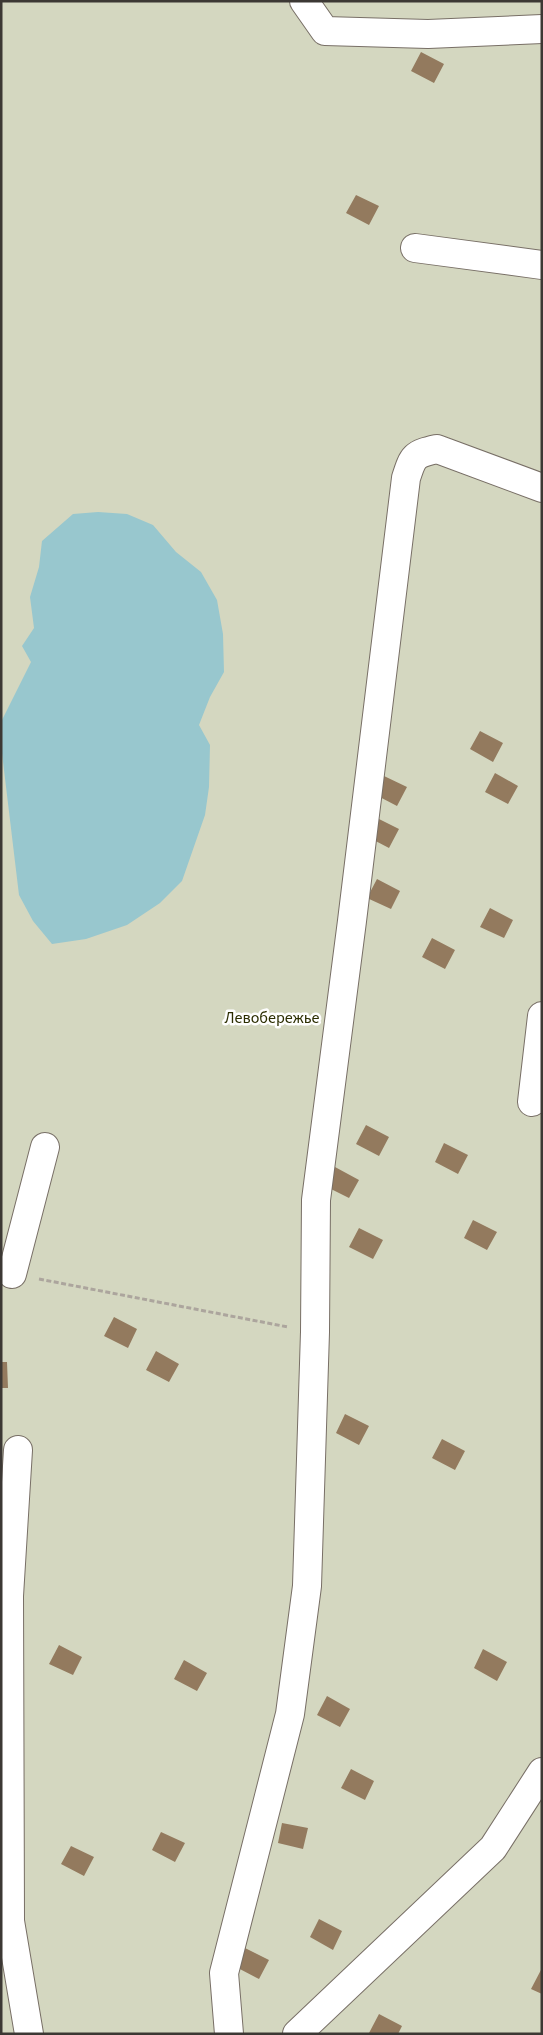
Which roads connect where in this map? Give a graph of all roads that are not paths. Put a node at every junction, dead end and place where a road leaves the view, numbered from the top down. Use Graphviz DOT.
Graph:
graph roads {
  1 [pos="304,1"];
  2 [pos="542,29"];
  3 [pos="415,248"];
  4 [pos="542,265"];
  5 [pos="542,488"];
  6 [pos="542,1016"];
  7 [pos="532,1102"];
  8 [pos="45,1147"];
  9 [pos="12,1274"];
  10 [pos="18,1450"];
  11 [pos="5,1596"];
  12 [pos="542,1772"];
  13 [pos="29,2034"];
  14 [pos="229,2034"];
  15 [pos="297,2034"];
  1 -- 2 [label="street"];
  3 -- 4 [label="street"];
  5 -- 14 [label="street"];
  6 -- 7 [label="street"];
  8 -- 9 [label="street"];
  10 -- 11 [label="street"];
  11 -- 13 [label="street"];
  12 -- 15 [label="street"];
}
